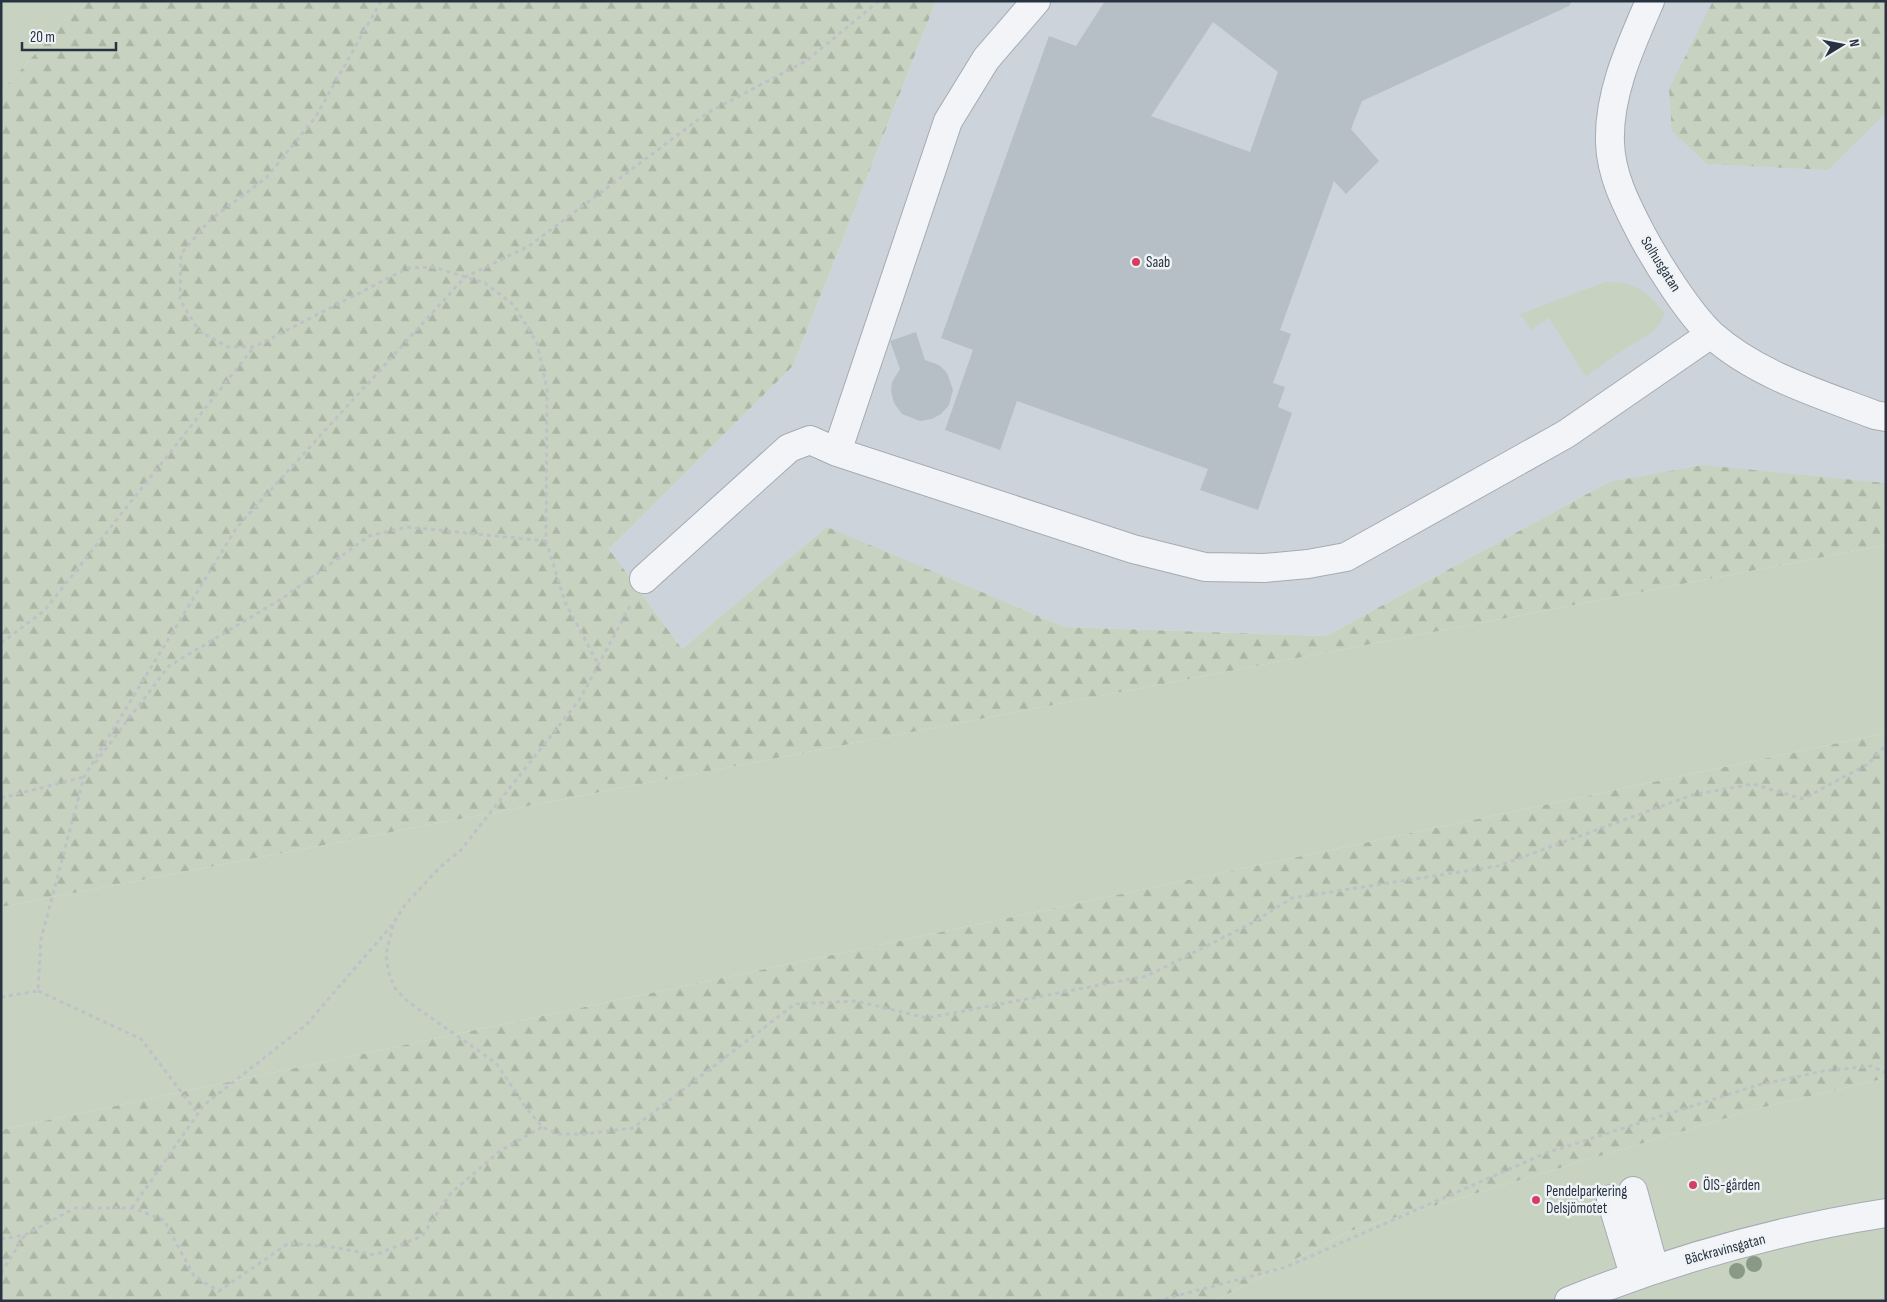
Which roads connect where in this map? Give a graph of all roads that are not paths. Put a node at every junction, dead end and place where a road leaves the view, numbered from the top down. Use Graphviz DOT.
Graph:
graph roads {
  1 [pos="1036,1"];
  2 [pos="1650,1"];
  3 [pos="1711,334"];
  4 [pos="1886,417"];
  5 [pos="837,452"];
  6 [pos="644,579"];
  7 [pos="1622,1195"];
  8 [pos="1886,1213"];
  9 [pos="1644,1272"];
  10 [pos="1569,1301"];
  1 -- 5 [label="street"];
  2 -- 3 [label="street, Solhusgatan"];
  3 -- 4 [label="street, Solhusgatan"];
  3 -- 5 [label="street"];
  5 -- 6 [label="street"];
  7 -- 9 [label="street"];
  8 -- 9 [label="street, Bäckravinsgatan"];
  9 -- 10 [label="street, Bäckravinsgatan"];
}
